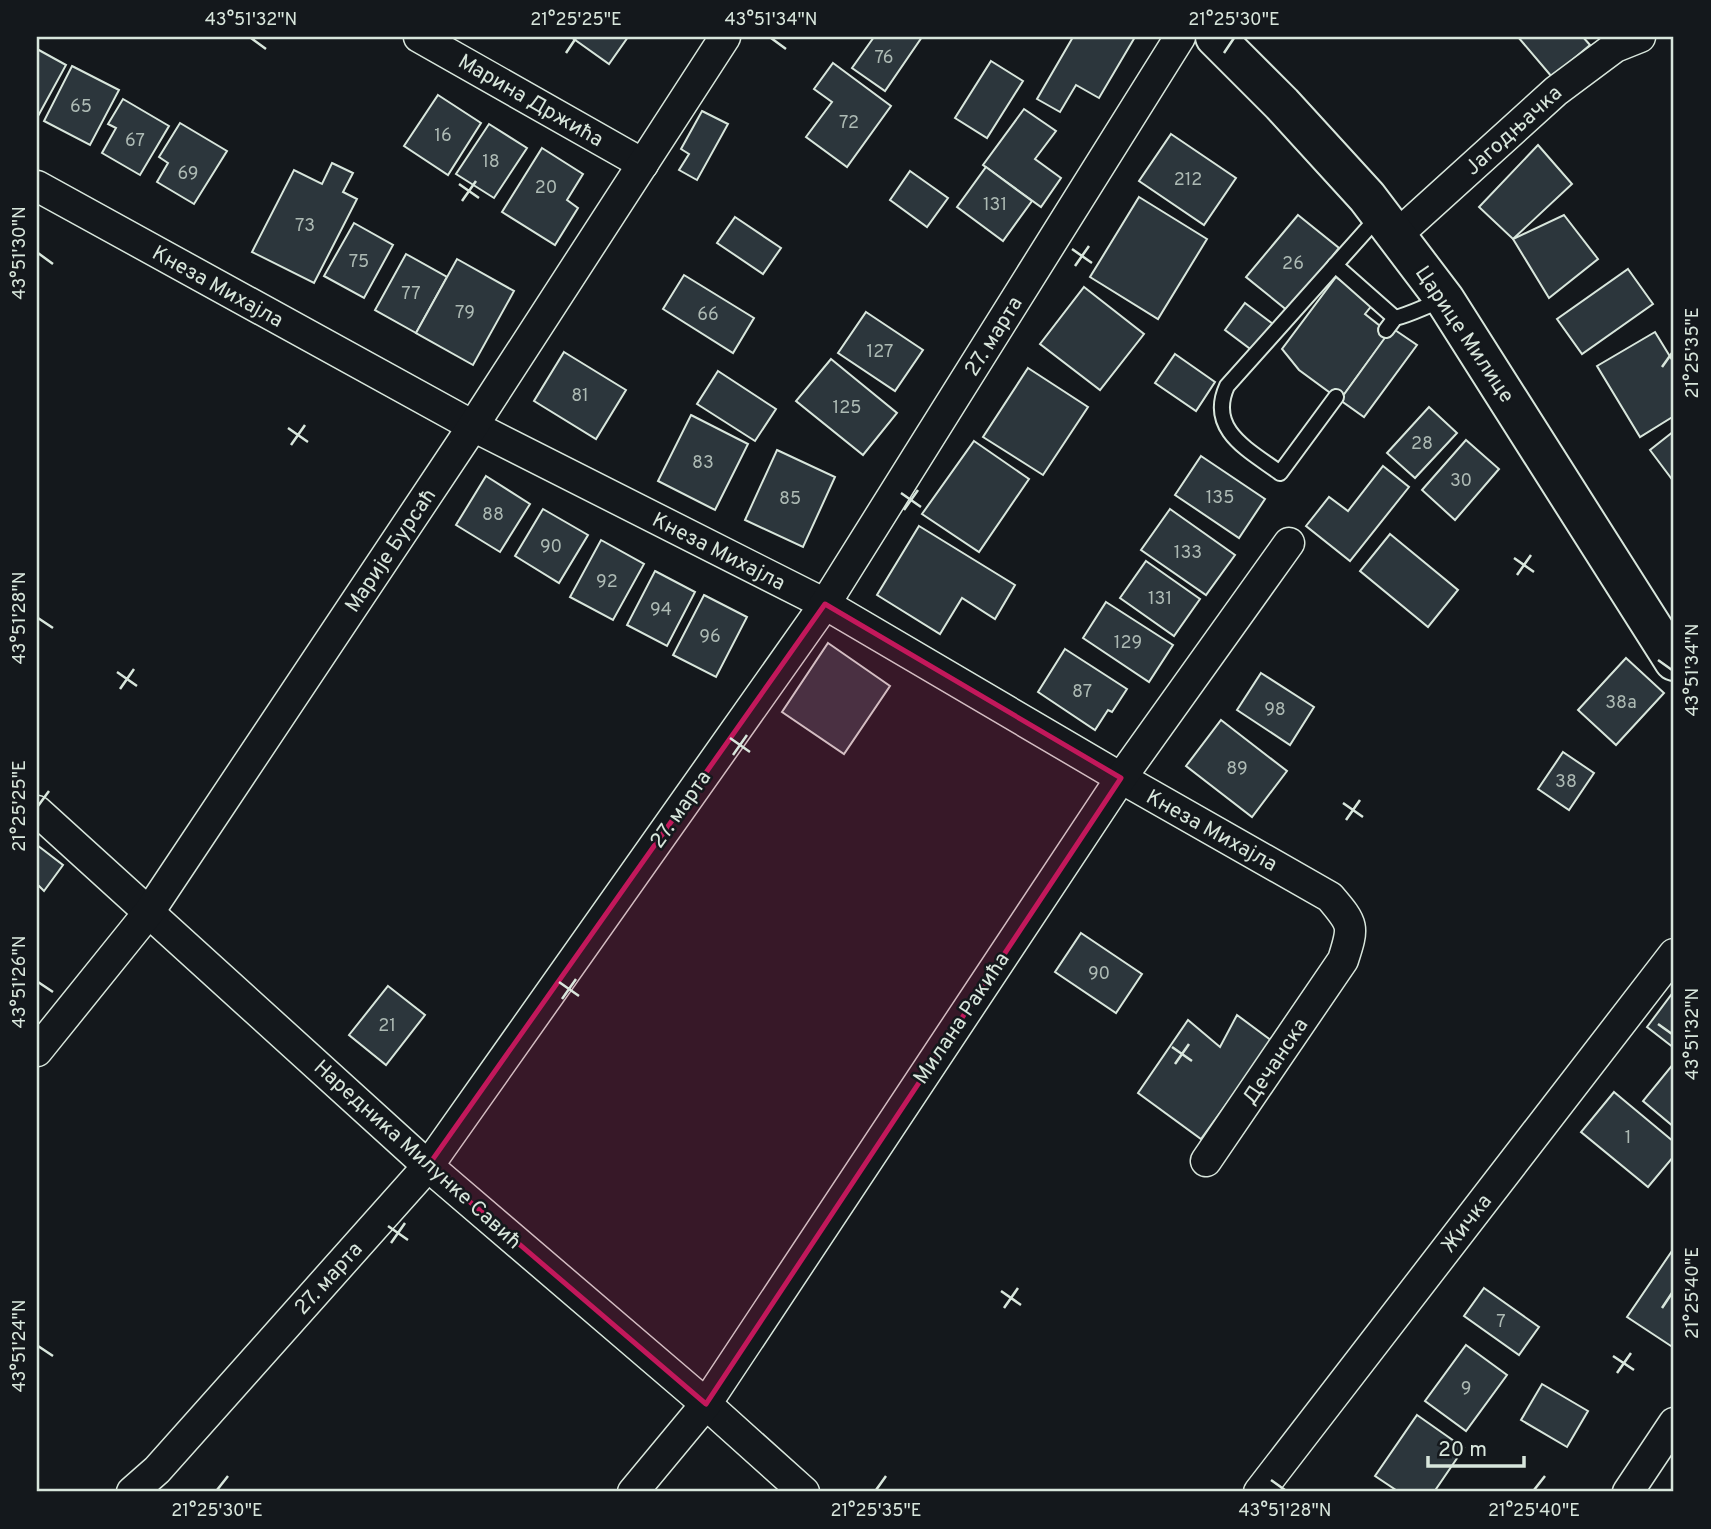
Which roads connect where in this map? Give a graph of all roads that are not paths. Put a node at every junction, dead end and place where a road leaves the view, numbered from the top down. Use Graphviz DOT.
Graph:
graph roads {
  1 [pos="419,37"];
  2 [pos="725,37"];
  3 [pos="1180,37"];
  4 [pos="1215,37"];
  5 [pos="1640,37"];
  6 [pos="643,164"];
  7 [pos="37,186"];
  8 [pos="1388,226"];
  9 [pos="1335,265"];
  10 [pos="1445,300"];
  11 [pos="1336,397"];
  12 [pos="473,426"];
  13 [pos="1289,543"];
  14 [pos="825,604"];
  15 [pos="1674,661"];
  16 [pos="1121,778"];
  17 [pos="37,811"];
  18 [pos="149,912"];
  19 [pos="1674,954"];
  20 [pos="1343,960"];
  21 [pos="37,1051"];
  22 [pos="1206,1161"];
  23 [pos="428,1166"];
  24 [pos="706,1404"];
  25 [pos="1674,1423"];
  26 [pos="132,1492"];
  27 [pos="633,1492"];
  28 [pos="803,1492"];
  29 [pos="1259,1492"];
  30 [pos="1628,1492"];
  1 -- 6 [label="street, Марина Држића"];
  2 -- 6 [label="street, Марије Бурсаћ"];
  3 -- 14 [label="street, 27. марта"];
  4 -- 8 [label="main road, Царице Милице"];
  5 -- 8 [label="street, Јагодњачка"];
  6 -- 12 [label="street, Марије Бурсаћ"];
  7 -- 12 [label="street, Кнеза Михајла"];
  8 -- 9 [label="lane"];
  8 -- 10 [label="main road, Царице Милице"];
  9 -- 10 [label="lane"];
  9 -- 11 [label="lane"];
  10 -- 15 [label="main road, Царице Милице"];
  12 -- 14 [label="street, Кнеза Михајла"];
  12 -- 18 [label="street, Марије Бурсаћ"];
  13 -- 16 [label="street, Милана Ракића"];
  14 -- 16 [label="street, Кнеза Михајла"];
  14 -- 23 [label="street, 27. марта"];
  16 -- 20 [label="street, Кнеза Михајла"];
  16 -- 24 [label="street, Милана Ракића"];
  17 -- 18 [label="street, Наредника Милунке Савић"];
  18 -- 21 [label="street, Марије Бурсаћ"];
  18 -- 23 [label="street, Наредника Милунке Савић"];
  19 -- 29 [label="street, Жичка"];
  20 -- 22 [label="street, Дечанска"];
  23 -- 24 [label="street, Наредника Милунке Савић"];
  23 -- 26 [label="street, 27. марта"];
  24 -- 27 [label="street, Милана Ракића"];
  24 -- 28 [label="street, Наредника Милунке Савић"];
  25 -- 30 [label="street"];
}
